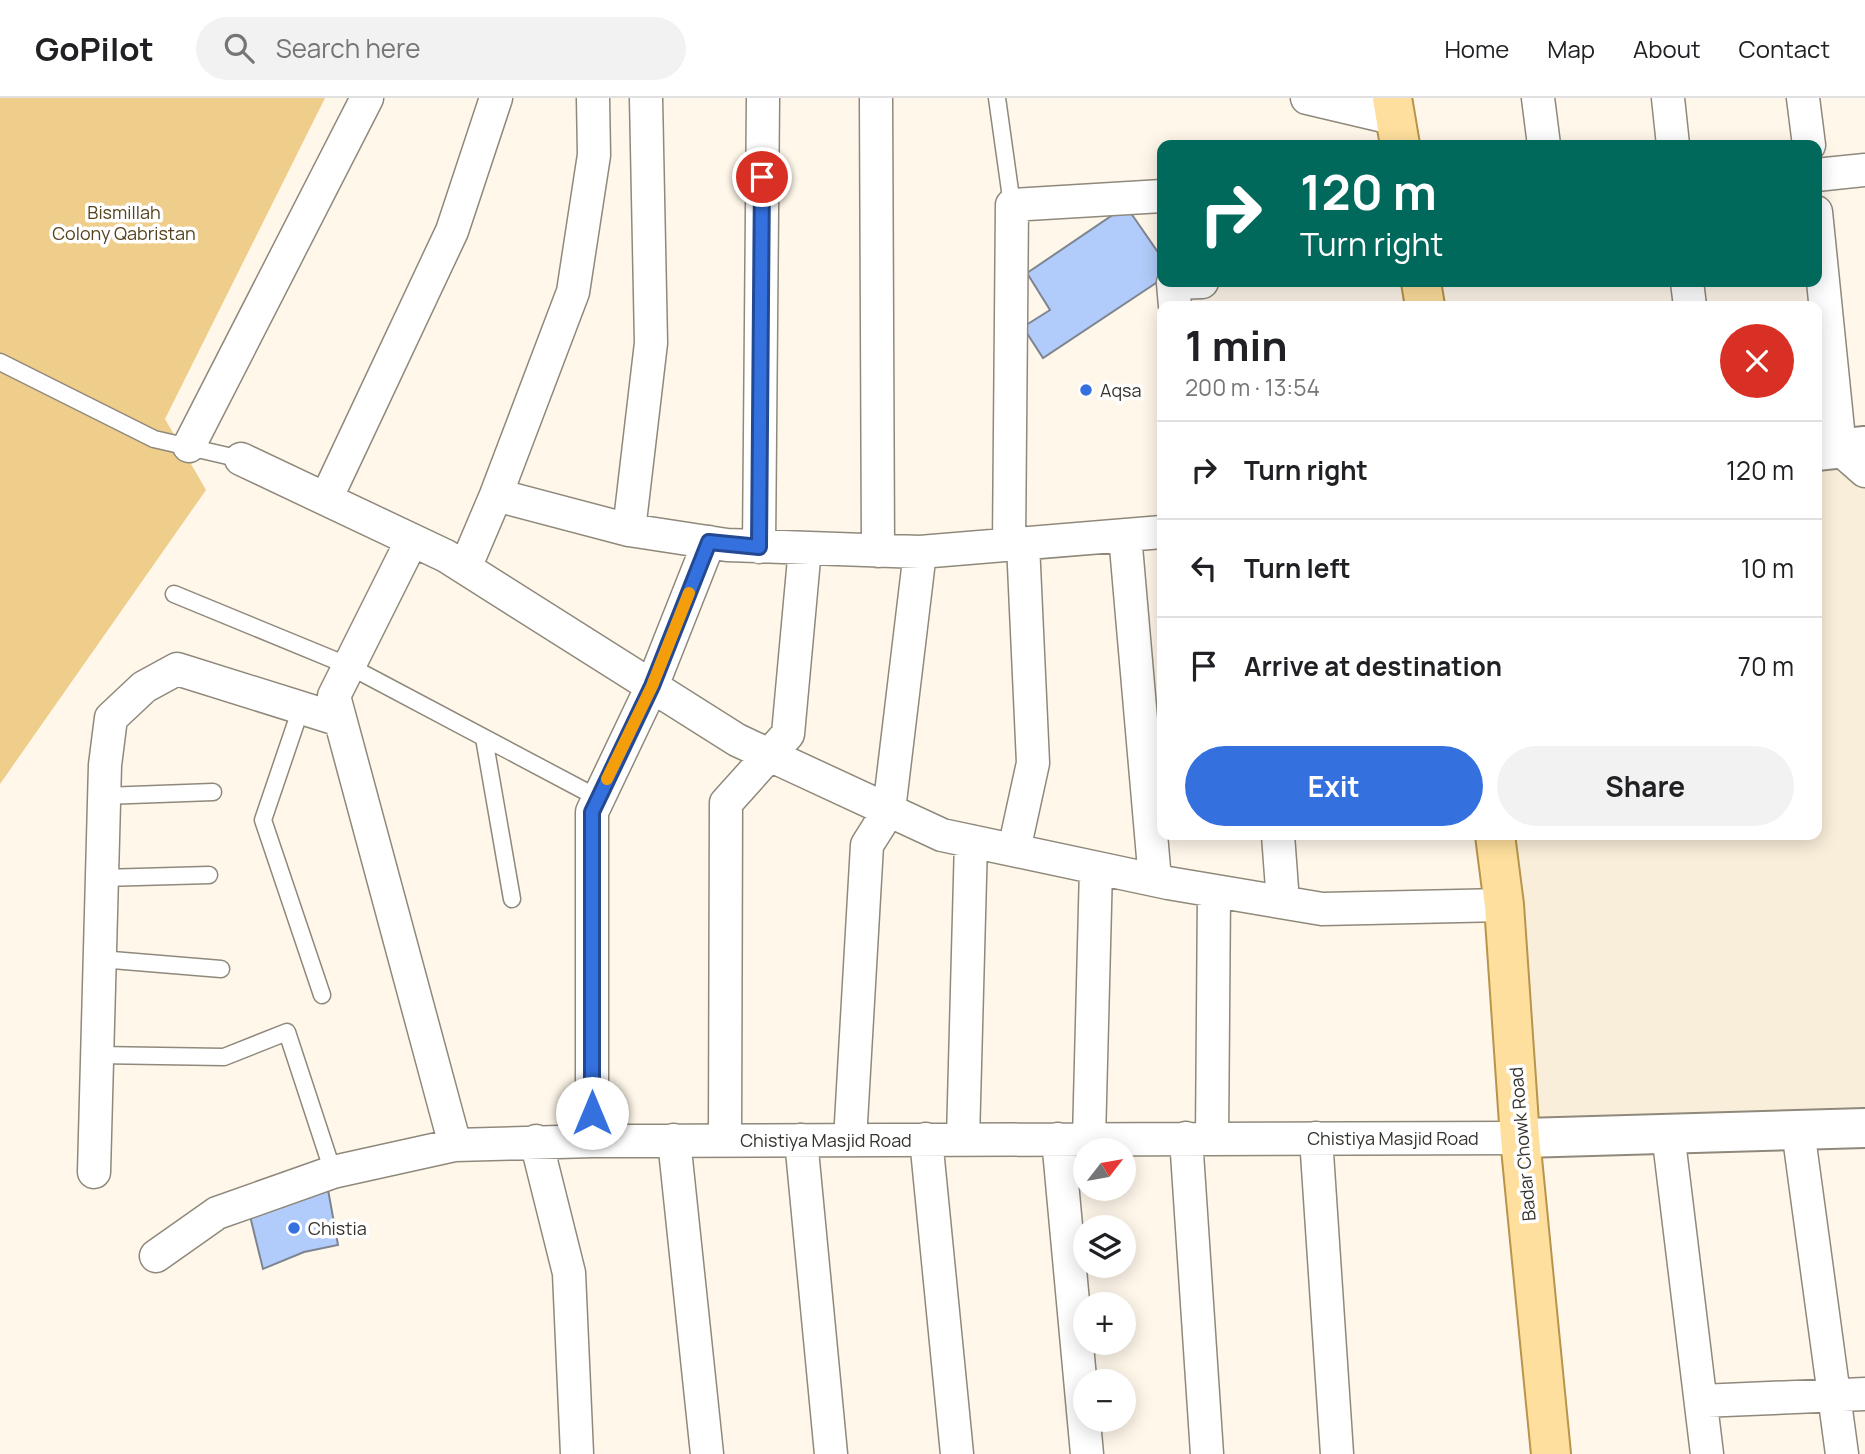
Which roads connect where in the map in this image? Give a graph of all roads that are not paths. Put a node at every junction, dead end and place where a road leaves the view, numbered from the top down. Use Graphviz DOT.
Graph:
graph roads {
  1 [pos="367,98"];
  2 [pos="496,98"];
  3 [pos="593,98"];
  4 [pos="646,98"];
  5 [pos="763,98"];
  6 [pos="876,98"];
  7 [pos="997,98"];
  8 [pos="1307,98"];
  9 [pos="1538,98"];
  10 [pos="1668,98"];
  11 [pos="1803,98"];
  12 [pos="1396,121"];
  13 [pos="1543,140"];
  14 [pos="1672,140"];
  15 [pos="1808,140"];
  16 [pos="1865,170"];
  17 [pos="1822,174"];
  18 [pos="1157,196"];
  19 [pos="1012,205"];
  20 [pos="1822,259"];
  21 [pos="0,362"];
  22 [pos="189,446"];
  23 [pos="1847,454"];
  24 [pos="242,459"];
  25 [pos="496,495"];
  26 [pos="326,499"];
  27 [pos="629,530"];
  28 [pos="1157,532"];
  29 [pos="1125,535"];
  30 [pos="412,540"];
  31 [pos="709,542"];
  32 [pos="1016,544"];
  33 [pos="759,547"];
  34 [pos="805,548"];
  35 [pos="878,551"];
  36 [pos="920,552"];
  37 [pos="465,568"];
  38 [pos="174,594"];
  39 [pos="349,666"];
  40 [pos="652,686"];
  41 [pos="301,708"];
  42 [pos="340,720"];
  43 [pos="484,738"];
  44 [pos="770,755"];
  45 [pos="213,792"];
  46 [pos="104,796"];
  47 [pos="598,798"];
  48 [pos="889,810"];
  49 [pos="1278,840"];
  50 [pos="1496,840"];
  51 [pos="971,841"];
  52 [pos="1014,850"];
  53 [pos="1096,868"];
  54 [pos="209,875"];
  55 [pos="102,878"];
  56 [pos="1155,880"];
  57 [pos="1214,891"];
  58 [pos="512,899"];
  59 [pos="1283,902"];
  60 [pos="1504,905"];
  61 [pos="100,959"];
  62 [pos="220,969"];
  63 [pos="322,995"];
  64 [pos="97,1055"];
  65 [pos="1865,1128"];
  66 [pos="1798,1130"];
  67 [pos="1668,1133"];
  68 [pos="1089,1138"];
  69 [pos="1199,1138"];
  70 [pos="1316,1138"];
  71 [pos="1520,1138"];
  72 [pos="926,1139"];
  73 [pos="963,1139"];
  74 [pos="1058,1139"];
  75 [pos="1073,1139"];
  76 [pos="1136,1139"];
  77 [pos="592,1140"];
  78 [pos="674,1140"];
  79 [pos="725,1140"];
  80 [pos="801,1140"];
  81 [pos="850,1140"];
  82 [pos="536,1141"];
  83 [pos="455,1144"];
  84 [pos="94,1172"];
  85 [pos="334,1172"];
  86 [pos="156,1256"];
  87 [pos="1850,1394"];
  88 [pos="1701,1401"];
  89 [pos="577,1454"];
  90 [pos="707,1454"];
  91 [pos="831,1454"];
  92 [pos="957,1454"];
  93 [pos="1087,1454"];
  94 [pos="1207,1454"];
  95 [pos="1337,1454"];
  96 [pos="1551,1454"];
  97 [pos="1707,1454"];
  98 [pos="1842,1454"];
  1 -- 22 [label="street"];
  2 -- 26 [label="street"];
  3 -- 25 [label="street"];
  4 -- 27 [label="street"];
  5 -- 33 [label="street"];
  6 -- 35 [label="street"];
  7 -- 19 [label="lane"];
  8 -- 12 [label="street"];
  9 -- 13 [label="street"];
  10 -- 14 [label="street"];
  11 -- 15 [label="street"];
  16 -- 17 [label="street"];
  18 -- 19 [label="street"];
  19 -- 32 [label="street"];
  20 -- 23 [label="street"];
  21 -- 22 [label="lane"];
  22 -- 24 [label="lane"];
  24 -- 26 [label="street"];
  25 -- 27 [label="street"];
  25 -- 37 [label="street"];
  26 -- 30 [label="street"];
  27 -- 31 [label="street"];
  28 -- 29 [label="street"];
  29 -- 32 [label="street"];
  29 -- 56 [label="street"];
  30 -- 37 [label="street"];
  30 -- 39 [label="street"];
  31 -- 33 [label="street"];
  31 -- 40 [label="street"];
  32 -- 36 [label="street"];
  32 -- 52 [label="street"];
  33 -- 34 [label="street"];
  34 -- 35 [label="street"];
  34 -- 44 [label="street"];
  35 -- 36 [label="street"];
  36 -- 48 [label="street"];
  37 -- 40 [label="street"];
  38 -- 39 [label="lane"];
  39 -- 42 [label="street"];
  39 -- 43 [label="lane"];
  40 -- 44 [label="street"];
  40 -- 47 [label="street"];
  41 -- 42 [label="street"];
  41 -- 46 [label="street"];
  41 -- 63 [label="lane"];
  42 -- 83 [label="street"];
  43 -- 47 [label="lane"];
  43 -- 58 [label="lane"];
  44 -- 48 [label="street"];
  44 -- 79 [label="street"];
  45 -- 46 [label="lane"];
  46 -- 55 [label="street"];
  47 -- 77 [label="street"];
  48 -- 51 [label="street"];
  48 -- 81 [label="street"];
  49 -- 59 [label="street"];
  50 -- 60 [label="main road, Badar Chowk Road"];
  51 -- 52 [label="street"];
  51 -- 73 [label="street"];
  52 -- 53 [label="street"];
  53 -- 56 [label="street"];
  53 -- 68 [label="street"];
  54 -- 55 [label="lane"];
  55 -- 61 [label="street"];
  56 -- 57 [label="street"];
  57 -- 59 [label="street"];
  57 -- 69 [label="street"];
  59 -- 60 [label="street"];
  60 -- 71 [label="main road, Badar Chowk Road"];
  61 -- 62 [label="lane"];
  61 -- 64 [label="street"];
  64 -- 84 [label="street"];
  64 -- 85 [label="lane"];
  65 -- 66 [label="street"];
  66 -- 67 [label="street"];
  66 -- 87 [label="street"];
  67 -- 71 [label="street"];
  67 -- 88 [label="street"];
  69 -- 70 [label="street, Chistiya Masjid Road"];
  69 -- 76 [label="street, Chistiya Masjid Road"];
  69 -- 94 [label="street"];
  70 -- 71 [label="street, Chistiya Masjid Road"];
  70 -- 95 [label="street"];
  71 -- 96 [label="main road, Badar Chowk Road"];
  72 -- 73 [label="street, Chistiya Masjid Road"];
  72 -- 81 [label="street, Chistiya Masjid Road"];
  72 -- 92 [label="street"];
  73 -- 74 [label="street, Chistiya Masjid Road"];
  74 -- 75 [label="street, Chistiya Masjid Road"];
  74 -- 93 [label="street"];
  77 -- 78 [label="street, Chistiya Masjid Road"];
  77 -- 82 [label="street, Chistiya Masjid Road"];
  78 -- 79 [label="street, Chistiya Masjid Road"];
  78 -- 90 [label="street"];
  79 -- 80 [label="street, Chistiya Masjid Road"];
  80 -- 81 [label="street, Chistiya Masjid Road"];
  80 -- 91 [label="street"];
  82 -- 83 [label="street, Chistiya Masjid Road"];
  82 -- 89 [label="street"];
  83 -- 85 [label="street, Chistiya Masjid Road"];
  85 -- 86 [label="street, Chistiya Masjid Road"];
  87 -- 88 [label="street"];
  87 -- 98 [label="street"];
  88 -- 97 [label="street"];
}
